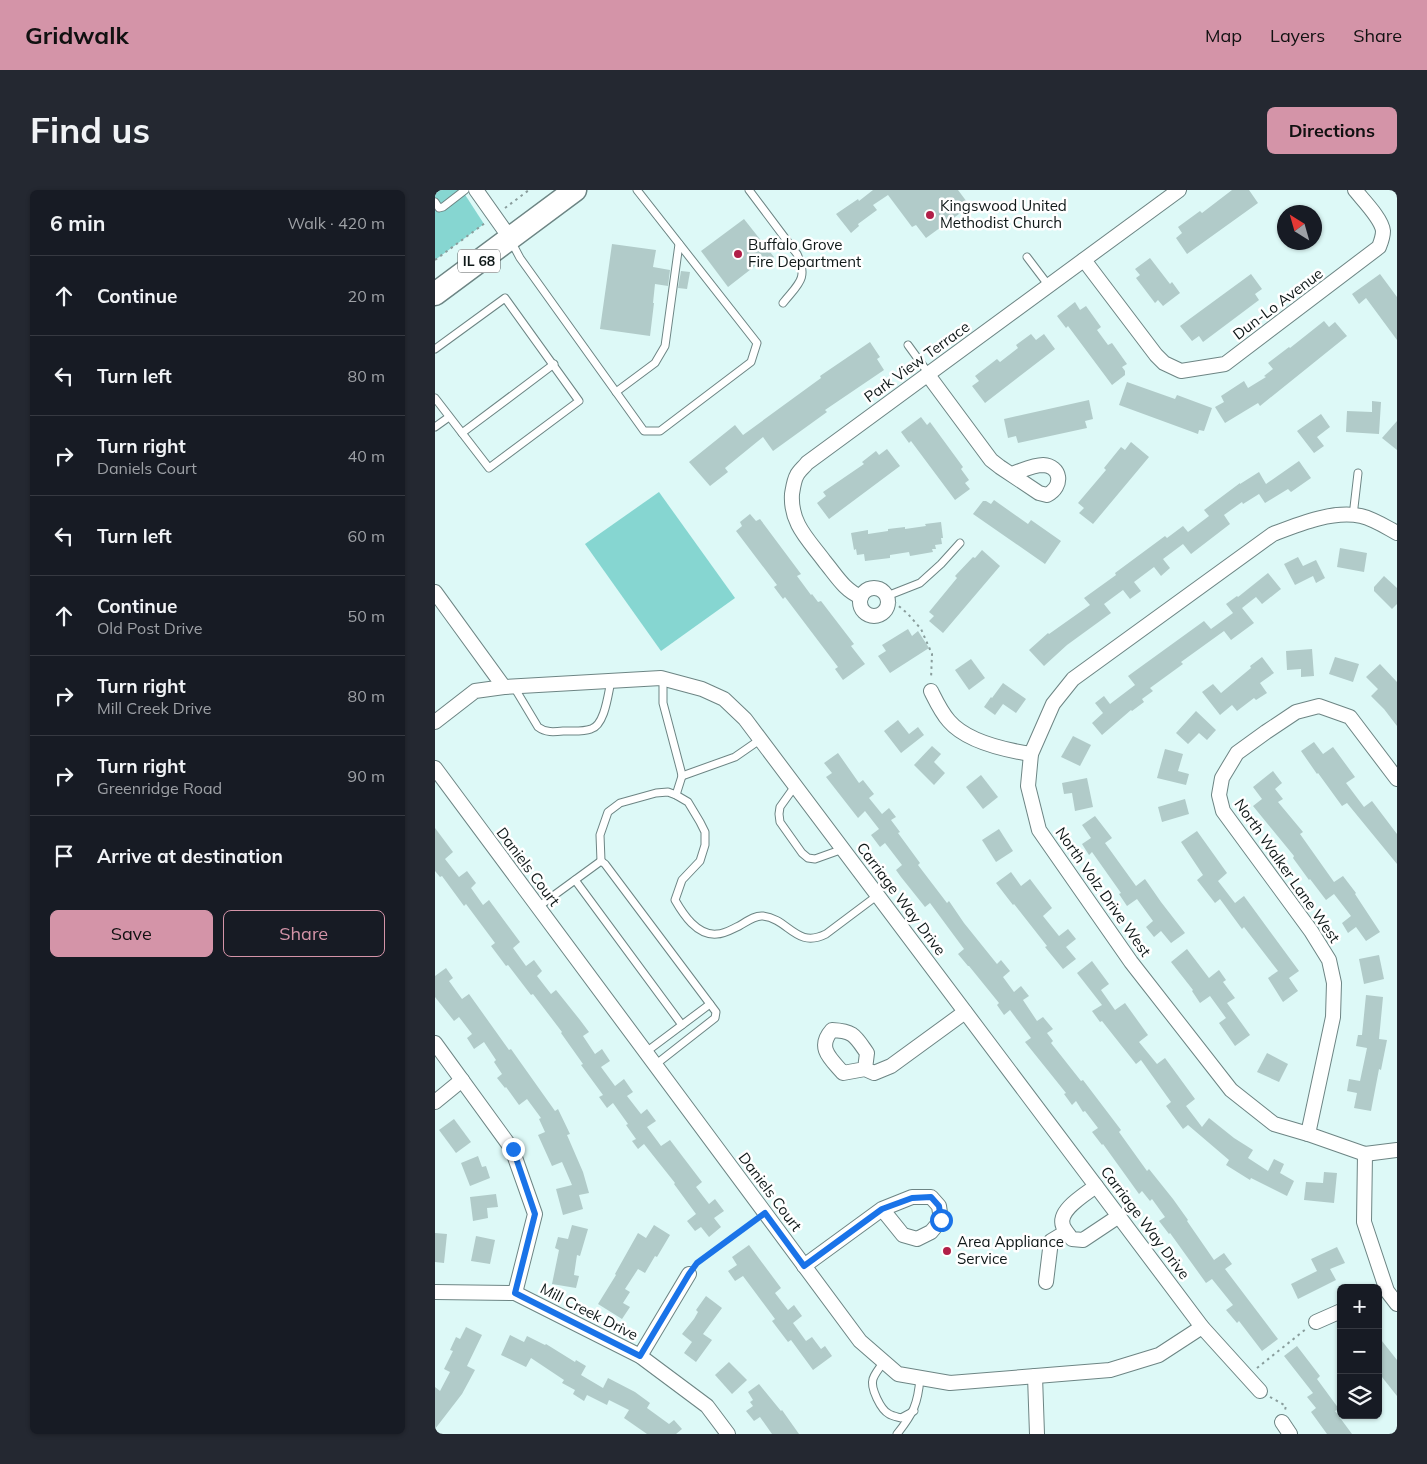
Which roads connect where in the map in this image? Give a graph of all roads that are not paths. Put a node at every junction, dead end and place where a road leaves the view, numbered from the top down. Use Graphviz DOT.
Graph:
graph roads {
  1 [pos="465,190"];
  2 [pos="476,190"];
  3 [pos="575,190"];
  4 [pos="637,190"];
  5 [pos="749,190"];
  6 [pos="1179,190"];
  7 [pos="1355,190"];
  8 [pos="435,202"];
  9 [pos="510,238"];
  10 [pos="679,244"];
  11 [pos="1027,257"];
  12 [pos="1084,260"];
  13 [pos="1049,286"];
  14 [pos="435,294"];
  15 [pos="783,304"];
  16 [pos="908,345"];
  17 [pos="435,349"];
  18 [pos="554,364"];
  19 [pos="929,374"];
  20 [pos="616,392"];
  21 [pos="435,398"];
  22 [pos="449,417"];
  23 [pos="435,427"];
  24 [pos="461,433"];
  25 [pos="1359,473"];
  26 [pos="1011,474"];
  27 [pos="1346,515"];
  28 [pos="1397,533"];
  29 [pos="960,543"];
  30 [pos="435,592"];
  31 [pos="888,596"];
  32 [pos="861,597"];
  33 [pos="663,678"];
  34 [pos="611,681"];
  35 [pos="509,687"];
  36 [pos="931,691"];
  37 [pos="435,722"];
  38 [pos="761,739"];
  39 [pos="1031,754"];
  40 [pos="435,768"];
  41 [pos="682,776"];
  42 [pos="1397,779"];
  43 [pos="795,785"];
  44 [pos="676,795"];
  45 [pos="843,848"];
  46 [pos="601,861"];
  47 [pos="575,880"];
  48 [pos="878,895"];
  49 [pos="538,907"];
  50 [pos="710,1004"];
  51 [pos="965,1012"];
  52 [pos="682,1025"];
  53 [pos="435,1043"];
  54 [pos="646,1052"];
  55 [pos="655,1065"];
  56 [pos="865,1069"];
  57 [pos="462,1080"];
  58 [pos="435,1102"];
  59 [pos="1308,1134"];
  60 [pos="1397,1150"];
  61 [pos="1365,1154"];
  62 [pos="1096,1186"];
  63 [pos="882,1209"];
  64 [pos="1119,1216"];
  65 [pos="1066,1232"];
  66 [pos="804,1266"];
  67 [pos="689,1274"];
  68 [pos="1046,1282"];
  69 [pos="435,1292"];
  70 [pos="1383,1292"];
  71 [pos="515,1293"];
  72 [pos="1397,1304"];
  73 [pos="1337,1313"];
  74 [pos="1316,1322"];
  75 [pos="1202,1328"];
  76 [pos="640,1356"];
  77 [pos="884,1362"];
  78 [pos="1035,1376"];
  79 [pos="920,1378"];
  80 [pos="1260,1391"];
  81 [pos="913,1411"];
  82 [pos="1282,1422"];
  83 [pos="728,1434"];
  84 [pos="897,1434"];
  85 [pos="1037,1434"];
  86 [pos="1290,1434"];
  1 -- 8 [label="lane"];
  2 -- 9 [label="street"];
  3 -- 9 [label="main road, IL 68"];
  4 -- 10 [label="lane"];
  5 -- 15 [label="lane"];
  6 -- 12 [label="street, Park View Terrace"];
  7 -- 12 [label="street, Dun-Lo Avenue"];
  9 -- 14 [label="main road, IL 68"];
  9 -- 20 [label="lane"];
  10 -- 20 [label="lane"];
  10 -- 20 [label="lane"];
  11 -- 13 [label="lane"];
  12 -- 13 [label="street, Park View Terrace"];
  13 -- 19 [label="street, Park View Terrace"];
  16 -- 19 [label="lane"];
  17 -- 18 [label="lane"];
  18 -- 24 [label="lane"];
  18 -- 24 [label="lane"];
  19 -- 26 [label="street"];
  19 -- 32 [label="street, Park View Terrace"];
  21 -- 22 [label="lane"];
  22 -- 23 [label="lane"];
  22 -- 24 [label="lane"];
  25 -- 27 [label="lane"];
  27 -- 28 [label="street"];
  27 -- 39 [label="street, North Volz Drive West"];
  29 -- 31 [label="lane"];
  30 -- 35 [label="street"];
  31 -- 32 [label="street"];
  31 -- 32 [label="street, Park View Terrace"];
  33 -- 34 [label="street, Carriage Way Drive"];
  33 -- 38 [label="street, Carriage Way Drive"];
  33 -- 41 [label="lane"];
  34 -- 35 [label="street, Carriage Way Drive"];
  34 -- 35 [label="lane"];
  35 -- 37 [label="street"];
  36 -- 39 [label="street"];
  38 -- 41 [label="lane"];
  38 -- 43 [label="street, Carriage Way Drive"];
  39 -- 59 [label="street, North Volz Drive West"];
  40 -- 49 [label="street, Daniels Court"];
  41 -- 44 [label="lane"];
  42 -- 59 [label="street, North Walker Lane West"];
  43 -- 45 [label="street, Carriage Way Drive"];
  43 -- 45 [label="lane"];
  44 -- 46 [label="lane"];
  44 -- 48 [label="lane"];
  45 -- 48 [label="street, Carriage Way Drive"];
  46 -- 47 [label="lane"];
  46 -- 50 [label="lane"];
  47 -- 49 [label="lane"];
  47 -- 52 [label="lane"];
  48 -- 51 [label="street, Carriage Way Drive"];
  49 -- 54 [label="street, Daniels Court"];
  50 -- 52 [label="lane"];
  50 -- 55 [label="lane"];
  51 -- 56 [label="street"];
  51 -- 62 [label="street, Carriage Way Drive"];
  52 -- 54 [label="lane"];
  53 -- 57 [label="street"];
  54 -- 55 [label="street, Daniels Court"];
  55 -- 66 [label="street, Daniels Court"];
  57 -- 58 [label="street"];
  57 -- 71 [label="street"];
  59 -- 61 [label="street, North Volz Drive West"];
  60 -- 61 [label="street, North Volz Drive West"];
  61 -- 70 [label="street"];
  62 -- 64 [label="street, Carriage Way Drive"];
  62 -- 65 [label="street"];
  63 -- 66 [label="street"];
  64 -- 65 [label="street"];
  64 -- 75 [label="street, Carriage Way Drive"];
  65 -- 68 [label="street"];
  66 -- 77 [label="street, Daniels Court"];
  67 -- 76 [label="street"];
  69 -- 71 [label="street, Mill Creek Drive"];
  70 -- 72 [label="street"];
  71 -- 76 [label="street, Mill Creek Drive"];
  73 -- 74 [label="street"];
  75 -- 78 [label="street, Daniels Court"];
  75 -- 80 [label="street, Carriage Way Drive"];
  76 -- 83 [label="street, Mill Creek Drive"];
  77 -- 79 [label="street, Daniels Court"];
  77 -- 81 [label="lane"];
  78 -- 79 [label="street, Daniels Court"];
  78 -- 85 [label="street"];
  79 -- 81 [label="lane"];
  81 -- 84 [label="lane"];
  82 -- 86 [label="street"];
}
